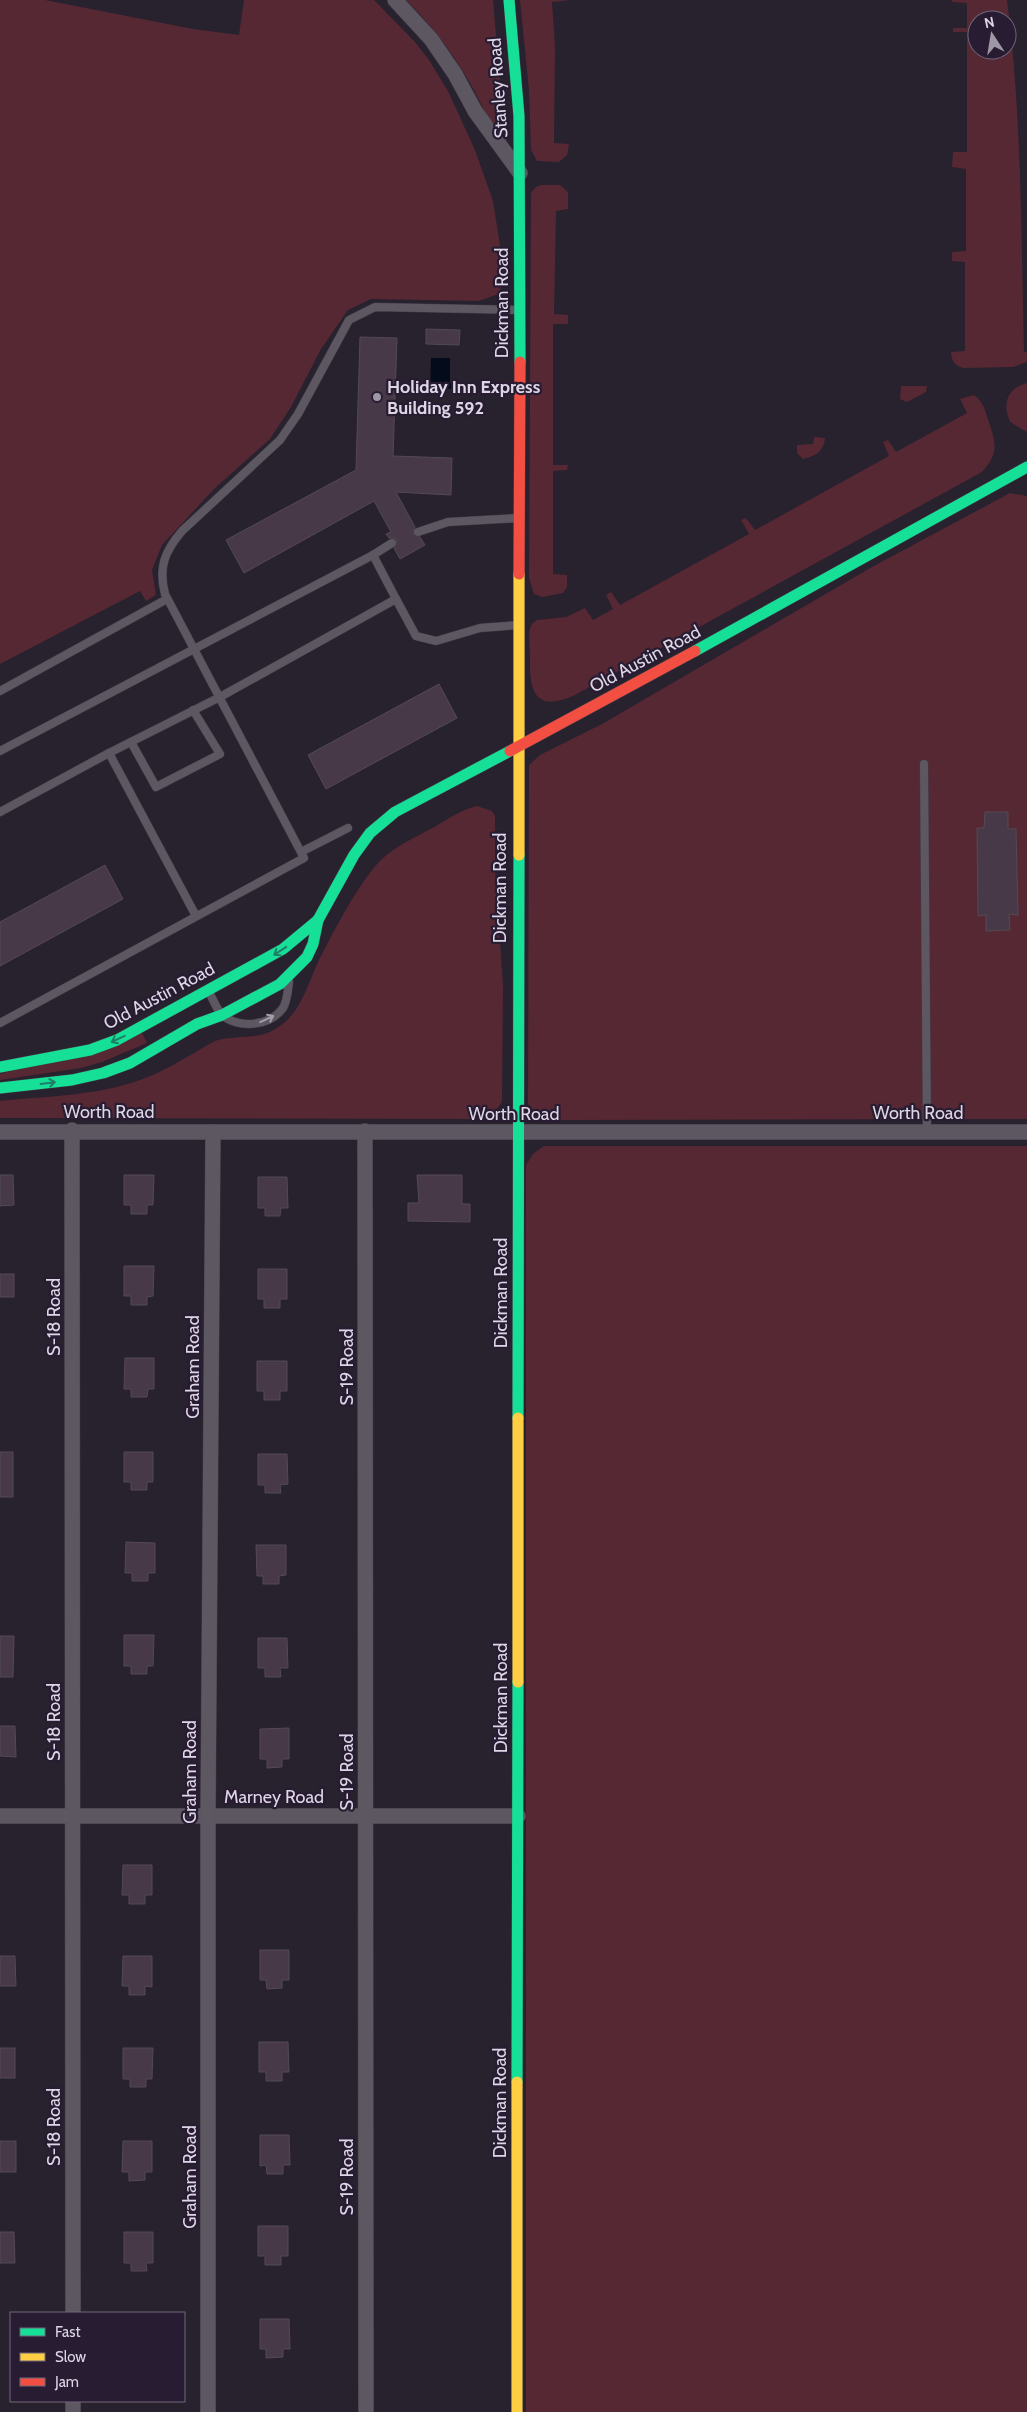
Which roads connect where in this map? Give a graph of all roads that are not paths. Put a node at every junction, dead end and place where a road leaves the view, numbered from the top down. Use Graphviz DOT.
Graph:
graph roads {
  1 [pos="395,0"];
  2 [pos="509,0"];
  3 [pos="520,173"];
  4 [pos="519,310"];
  5 [pos="1027,467"];
  6 [pos="519,518"];
  7 [pos="418,532"];
  8 [pos="392,544"];
  9 [pos="373,555"];
  10 [pos="167,599"];
  11 [pos="396,600"];
  12 [pos="518,625"];
  13 [pos="193,648"];
  14 [pos="0,691"];
  15 [pos="220,697"];
  16 [pos="193,710"];
  17 [pos="131,742"];
  18 [pos="518,746"];
  19 [pos="0,750"];
  20 [pos="109,753"];
  21 [pos="924,764"];
  22 [pos="0,812"];
  23 [pos="348,828"];
  24 [pos="301,852"];
  25 [pos="196,916"];
  26 [pos="318,920"];
  27 [pos="291,974"];
  28 [pos="208,991"];
  29 [pos="222,1015"];
  30 [pos="0,1024"];
  31 [pos="206,1032"];
  32 [pos="158,1061"];
  33 [pos="130,1063"];
  34 [pos="0,1067"];
  35 [pos="0,1088"];
  36 [pos="72,1130"];
  37 [pos="365,1131"];
  38 [pos="0,1132"];
  39 [pos="213,1132"];
  40 [pos="926,1132"];
  41 [pos="1027,1132"];
  42 [pos="518,1133"];
  43 [pos="0,1816"];
  44 [pos="73,1816"];
  45 [pos="208,1816"];
  46 [pos="365,1816"];
  47 [pos="518,1816"];
  48 [pos="73,2312"];
  49 [pos="208,2412"];
  50 [pos="366,2412"];
  51 [pos="517,2412"];
  1 -- 3 [label="street"];
  2 -- 3 [label="street, Stanley Road"];
  3 -- 4 [label="street, Dickman Road"];
  4 -- 6 [label="street, Dickman Road"];
  4 -- 10 [label="lane"];
  5 -- 18 [label="street, Old Austin Road"];
  6 -- 7 [label="lane"];
  6 -- 12 [label="street, Dickman Road"];
  8 -- 9 [label="lane"];
  9 -- 11 [label="lane"];
  9 -- 13 [label="lane"];
  10 -- 13 [label="lane"];
  10 -- 14 [label="lane"];
  11 -- 12 [label="lane"];
  11 -- 15 [label="lane"];
  12 -- 18 [label="street, Dickman Road"];
  13 -- 15 [label="lane"];
  13 -- 19 [label="lane"];
  15 -- 16 [label="lane"];
  15 -- 24 [label="lane"];
  16 -- 17 [label="lane"];
  16 -- 17 [label="lane"];
  17 -- 20 [label="lane"];
  18 -- 26 [label="street, Old Austin Road"];
  18 -- 42 [label="street, Dickman Road"];
  20 -- 22 [label="lane"];
  20 -- 25 [label="lane"];
  21 -- 40 [label="lane"];
  23 -- 24 [label="lane"];
  24 -- 25 [label="lane"];
  25 -- 30 [label="lane"];
  26 -- 27 [label="street, Old Austin Road"];
  26 -- 28 [label="street, Old Austin Road, one-way"];
  27 -- 29 [label="street, Old Austin Road"];
  29 -- 27 [label="lane, one-way"];
  28 -- 29 [label="lane"];
  28 -- 34 [label="street, Old Austin Road, one-way"];
  29 -- 31 [label="street"];
  29 -- 33 [label="street"];
  32 -- 33 [label="street"];
  35 -- 33 [label="street, one-way"];
  36 -- 38 [label="street, Worth Road"];
  36 -- 39 [label="street, Worth Road"];
  36 -- 44 [label="street, S-18 Road"];
  37 -- 39 [label="street, Worth Road"];
  37 -- 42 [label="street, Worth Road"];
  37 -- 46 [label="street, S-19 Road"];
  39 -- 45 [label="street, Graham Road"];
  40 -- 41 [label="street, Worth Road"];
  40 -- 42 [label="street, Worth Road"];
  42 -- 47 [label="street, Dickman Road"];
  43 -- 44 [label="street, Marney Road"];
  44 -- 45 [label="street, Marney Road"];
  44 -- 48 [label="street, S-18 Road"];
  45 -- 46 [label="street, Marney Road"];
  45 -- 49 [label="street, Graham Road"];
  46 -- 47 [label="street, Marney Road"];
  46 -- 50 [label="street, S-19 Road"];
  47 -- 51 [label="street, Dickman Road"];
}
